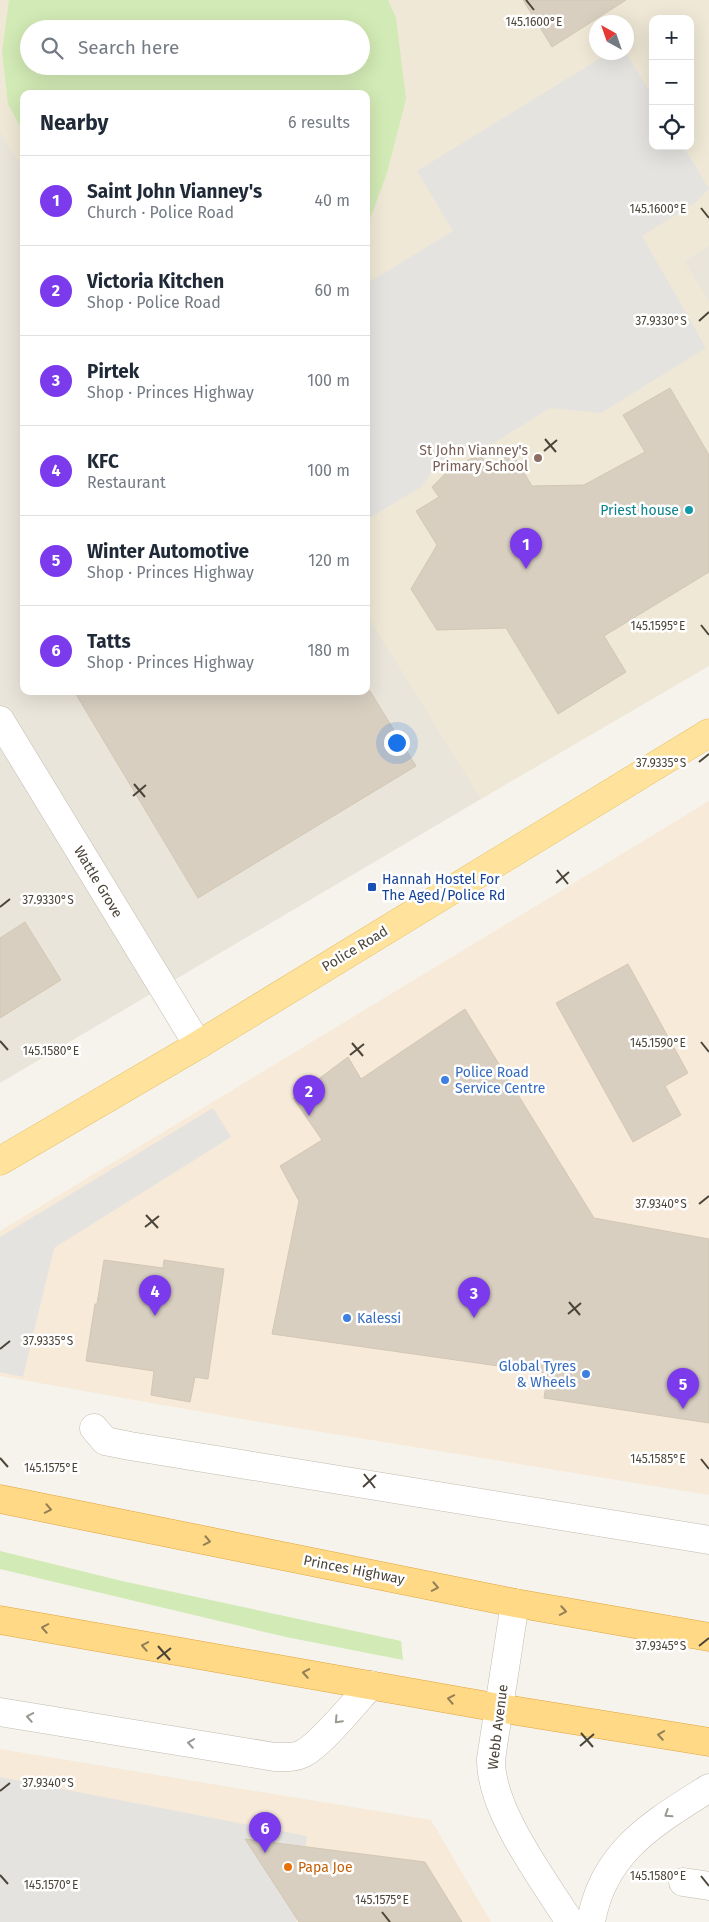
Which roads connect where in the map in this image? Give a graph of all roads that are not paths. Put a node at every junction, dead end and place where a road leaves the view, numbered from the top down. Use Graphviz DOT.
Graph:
graph roads {
  1 [pos="0,720"];
  2 [pos="709,733"];
  3 [pos="198,1044"];
  4 [pos="0,1162"];
  5 [pos="94,1428"];
  6 [pos="0,1499"];
  7 [pos="709,1540"];
  8 [pos="515,1603"];
  9 [pos="0,1620"];
  10 [pos="709,1637"];
  11 [pos="371,1684"];
  12 [pos="498,1708"];
  13 [pos="0,1712"];
  14 [pos="709,1742"];
  15 [pos="709,1788"];
  16 [pos="570,1922"];
  17 [pos="591,1922"];
  1 -- 3 [label="street, Wattle Grove"];
  2 -- 3 [label="main road, Police Road"];
  3 -- 4 [label="main road, Police Road"];
  5 -- 7 [label="street"];
  6 -- 8 [label="highway, Princes Highway, one-way"];
  8 -- 10 [label="highway, Princes Highway, one-way"];
  8 -- 12 [label="street, Webb Avenue"];
  11 -- 9 [label="highway, one-way"];
  12 -- 11 [label="highway, one-way"];
  11 -- 13 [label="street, one-way"];
  14 -- 12 [label="highway, one-way"];
  12 -- 16 [label="street, Webb Avenue"];
  15 -- 17 [label="street, one-way"];
}
